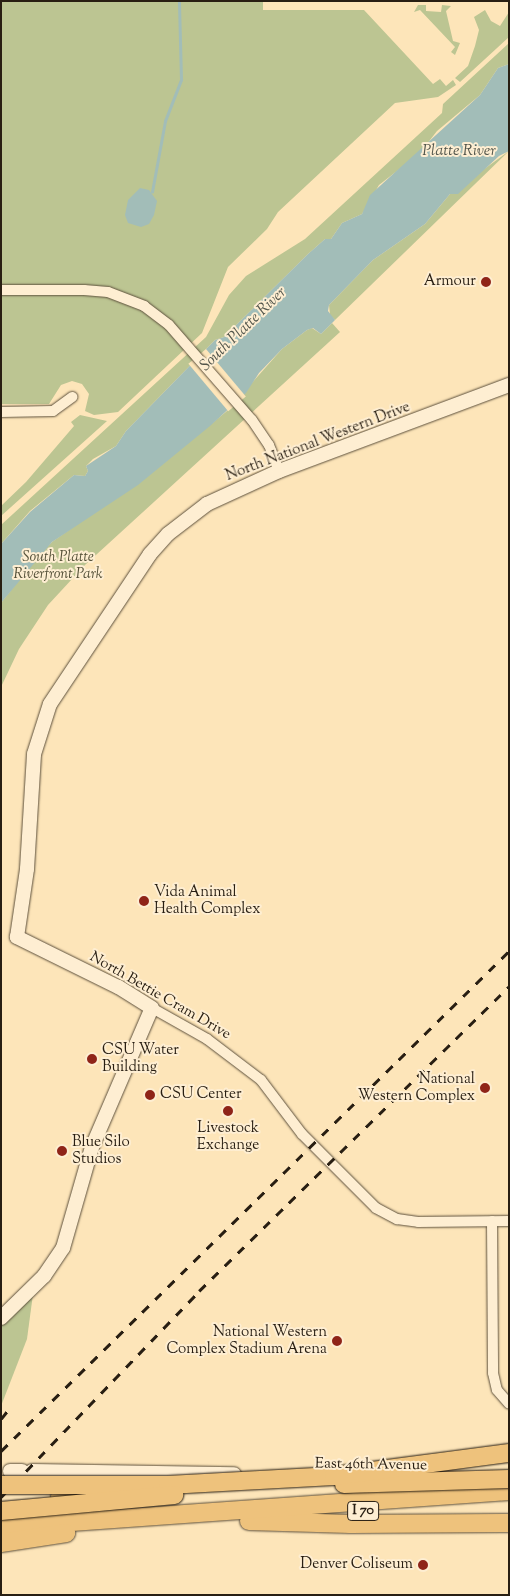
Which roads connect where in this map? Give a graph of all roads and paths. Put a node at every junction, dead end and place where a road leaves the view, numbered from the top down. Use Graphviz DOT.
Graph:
graph roads {
  1 [pos="1,290"];
  2 [pos="509,385"];
  3 [pos="72,397"];
  4 [pos="1,412"];
  5 [pos="279,471"];
  6 [pos="17,937"];
  7 [pos="152,1008"];
  8 [pos="492,1221"];
  9 [pos="509,1221"];
  10 [pos="1,1318"];
  11 [pos="509,1404"];
  12 [pos="509,1453"];
  13 [pos="509,1468"];
  14 [pos="16,1474"];
  15 [pos="334,1476"];
  16 [pos="509,1478"];
  17 [pos="168,1485"];
  18 [pos="509,1491"];
  19 [pos="509,1502"];
  20 [pos="1,1503"];
  21 [pos="1,1511"];
  22 [pos="227,1520"];
  23 [pos="509,1523"];
  24 [pos="1,1527"];
  25 [pos="94,1528"];
  26 [pos="1,1535"];
  27 [pos="1,1543"];
  1 -- 5 [label="street"];
  2 -- 5 [label="street, North National Western Drive"];
  3 -- 4 [label="street"];
  5 -- 6 [label="street, North National Western Drive"];
  6 -- 7 [label="street, North Bettie Cram Drive"];
  7 -- 8 [label="street, North Bettie Cram Drive"];
  7 -- 10 [label="street"];
  8 -- 9 [label="street, North Bettie Cram Drive"];
  8 -- 11 [label="street"];
  12 -- 15 [label="highway, bridge"];
  13 -- 15 [label="highway, bridge"];
  14 -- 16 [label="street, East 46th Avenue"];
  14 -- 17 [label="highway, bridge"];
  15 -- 17 [label="highway, bridge"];
  16 -- 21 [label="highway, bridge"];
  17 -- 20 [label="highway, bridge"];
  18 -- 24 [label="highway"];
  19 -- 22 [label="highway, I 70"];
  22 -- 23 [label="highway"];
  22 -- 25 [label="highway, I 70"];
  25 -- 26 [label="highway, I 70"];
  25 -- 27 [label="highway"];
}
